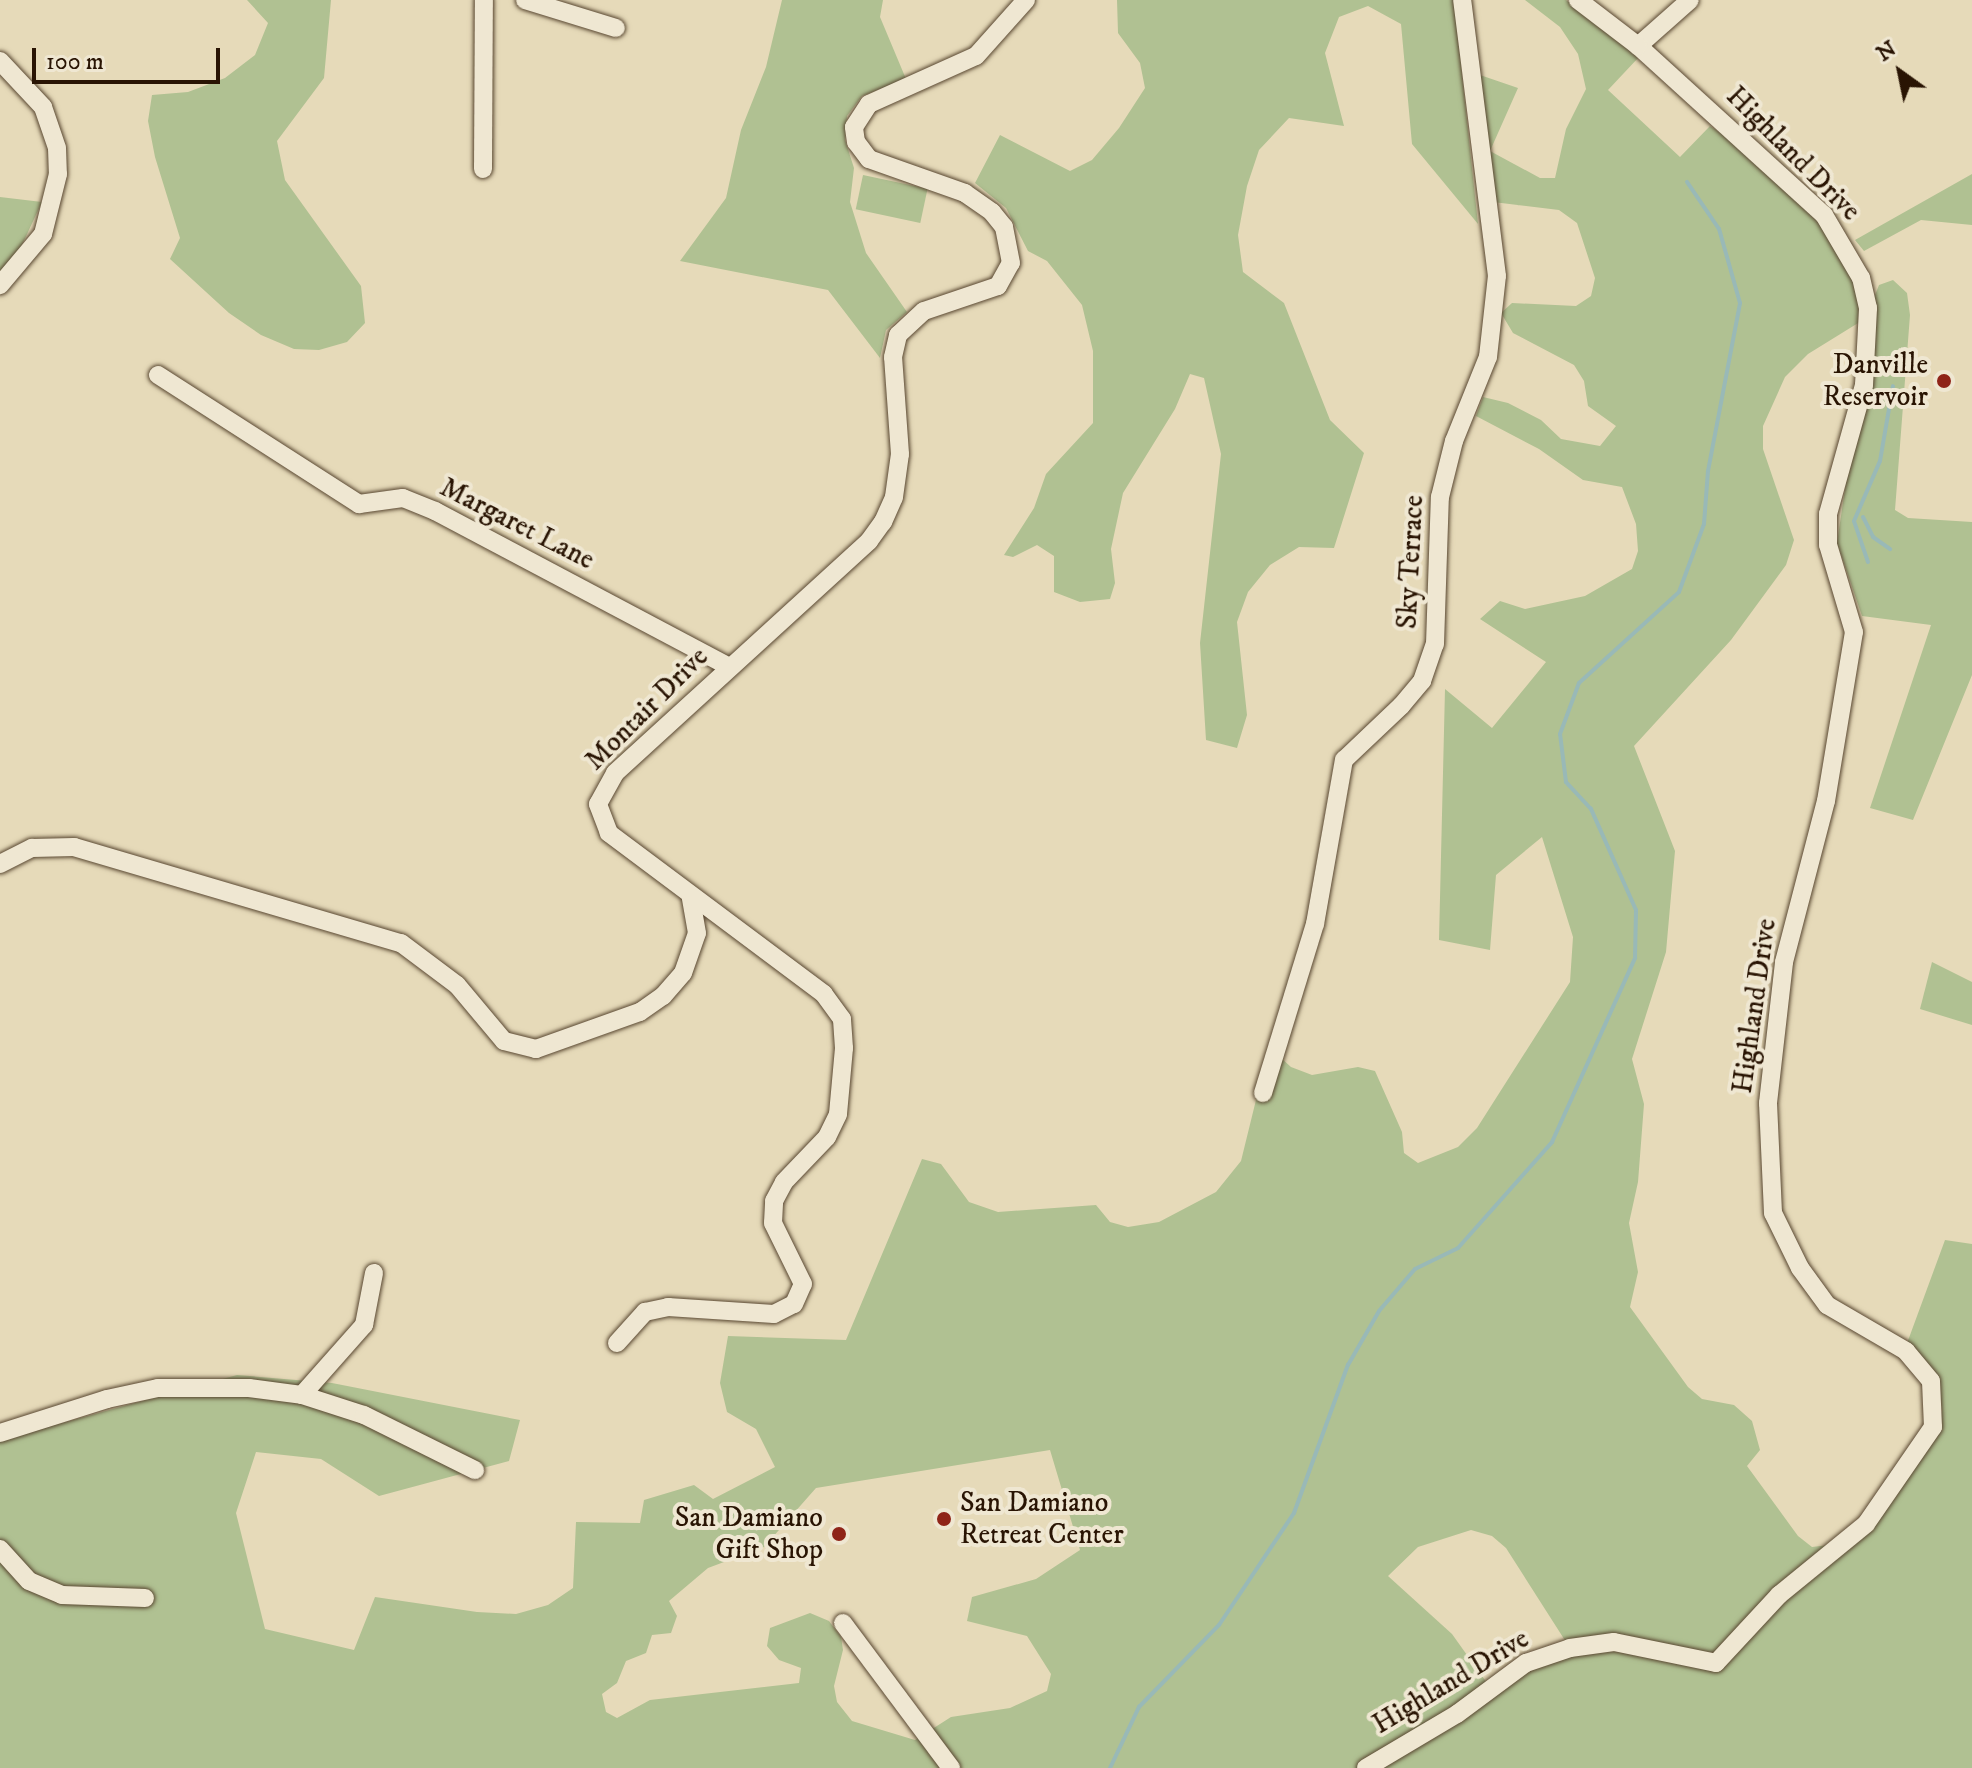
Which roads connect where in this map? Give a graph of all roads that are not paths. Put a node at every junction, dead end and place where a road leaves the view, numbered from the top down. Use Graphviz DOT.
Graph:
graph roads {
  1 [pos="484,0"];
  2 [pos="525,0"];
  3 [pos="1026,0"];
  4 [pos="1462,0"];
  5 [pos="1578,0"];
  6 [pos="1690,0"];
  7 [pos="616,28"];
  8 [pos="1638,46"];
  9 [pos="0,61"];
  10 [pos="483,169"];
  11 [pos="0,285"];
  12 [pos="158,375"];
  13 [pos="728,666"];
  14 [pos="0,864"];
  15 [pos="691,898"];
  16 [pos="1263,1093"];
  17 [pos="374,1273"];
  18 [pos="617,1343"];
  19 [pos="302,1395"];
  20 [pos="0,1433"];
  21 [pos="475,1470"];
  22 [pos="0,1549"];
  23 [pos="145,1598"];
  24 [pos="843,1623"];
  25 [pos="951,1768"];
  26 [pos="1366,1768"];
  1 -- 10 [label="street"];
  2 -- 7 [label="street"];
  3 -- 13 [label="street, Montair Drive"];
  4 -- 16 [label="street, Sky Terrace"];
  5 -- 8 [label="street, Highland Drive"];
  6 -- 8 [label="street"];
  8 -- 26 [label="street, Highland Drive"];
  9 -- 11 [label="street"];
  12 -- 13 [label="street, Margaret Lane"];
  13 -- 15 [label="street, Montair Drive"];
  14 -- 15 [label="street"];
  15 -- 18 [label="street, Montair Drive"];
  17 -- 19 [label="street"];
  19 -- 20 [label="street"];
  19 -- 21 [label="street"];
  22 -- 23 [label="street"];
  24 -- 25 [label="street"];
}
